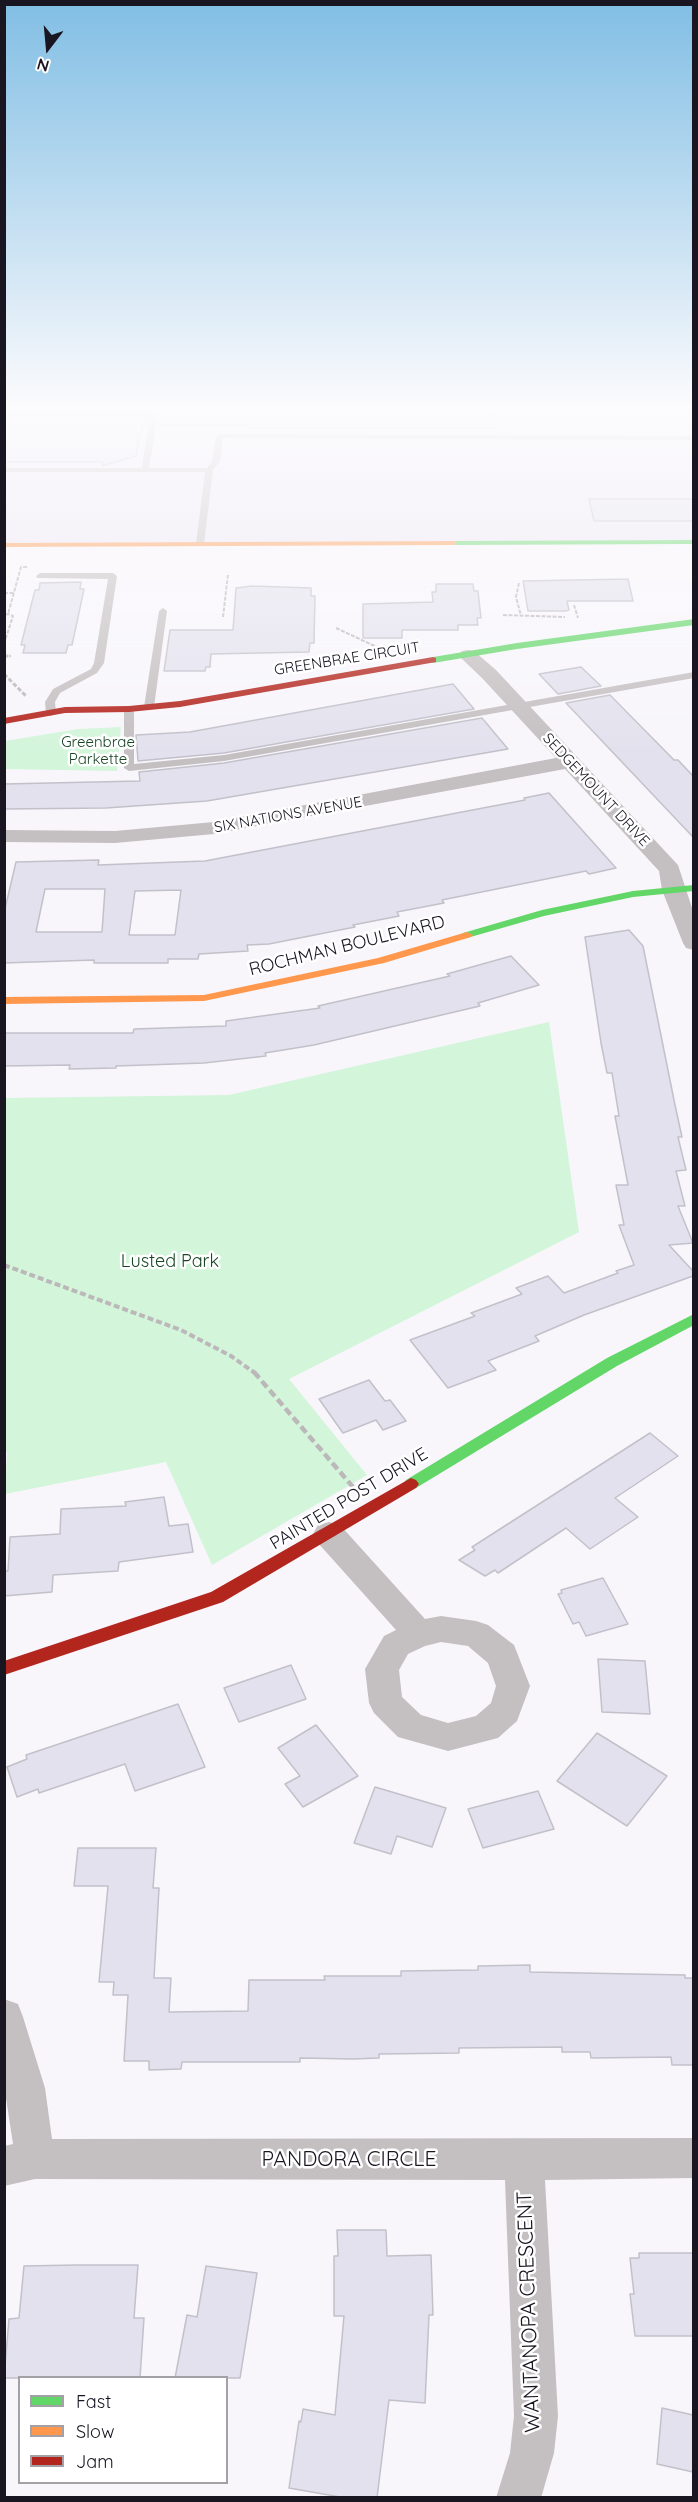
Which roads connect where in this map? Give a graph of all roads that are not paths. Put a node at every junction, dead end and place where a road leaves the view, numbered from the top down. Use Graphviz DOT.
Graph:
graph roads {
  1 [pos="203,520"];
  2 [pos="693,542"];
  3 [pos="200,544"];
  4 [pos="4,545"];
  5 [pos="40,576"];
  6 [pos="163,611"];
  7 [pos="693,622"];
  8 [pos="468,655"];
  9 [pos="693,675"];
  10 [pos="518,706"];
  11 [pos="149,707"];
  12 [pos="129,709"];
  13 [pos="51,712"];
  14 [pos="4,721"];
  15 [pos="569,762"];
  16 [pos="4,836"];
  17 [pos="683,889"];
  18 [pos="693,943"];
  19 [pos="4,1001"];
  20 [pos="693,1319"];
  21 [pos="329,1534"];
  22 [pos="418,1634"];
  23 [pos="4,1668"];
  24 [pos="4,2017"];
  25 [pos="693,2158"];
  26 [pos="524,2160"];
  27 [pos="20,2163"];
  28 [pos="518,2498"];
  1 -- 3 [label="lane"];
  2 -- 3 [label="street"];
  3 -- 4 [label="street"];
  5 -- 13 [label="lane"];
  6 -- 11 [label="lane"];
  7 -- 8 [label="street, GREENBRAE CIRCUIT"];
  8 -- 10 [label="street, SEDGEMOUNT DRIVE"];
  8 -- 11 [label="street, GREENBRAE CIRCUIT"];
  9 -- 10 [label="lane"];
  10 -- 12 [label="lane"];
  10 -- 15 [label="street, SEDGEMOUNT DRIVE"];
  11 -- 12 [label="street, GREENBRAE CIRCUIT"];
  12 -- 13 [label="street, GREENBRAE CIRCUIT"];
  13 -- 14 [label="street, GREENBRAE CIRCUIT"];
  15 -- 16 [label="street, SIX NATIONS AVENUE"];
  15 -- 17 [label="street, SEDGEMOUNT DRIVE"];
  17 -- 18 [label="street, SEDGEMOUNT DRIVE"];
  17 -- 19 [label="street, ROCHMAN BOULEVARD"];
  20 -- 21 [label="street, PAINTED POST DRIVE"];
  21 -- 22 [label="street"];
  21 -- 23 [label="street, PAINTED POST DRIVE"];
  24 -- 27 [label="street"];
  25 -- 26 [label="street, PANDORA CIRCLE"];
  26 -- 27 [label="street, PANDORA CIRCLE"];
  26 -- 28 [label="street, WANTANOPA CRESCENT"];
}
